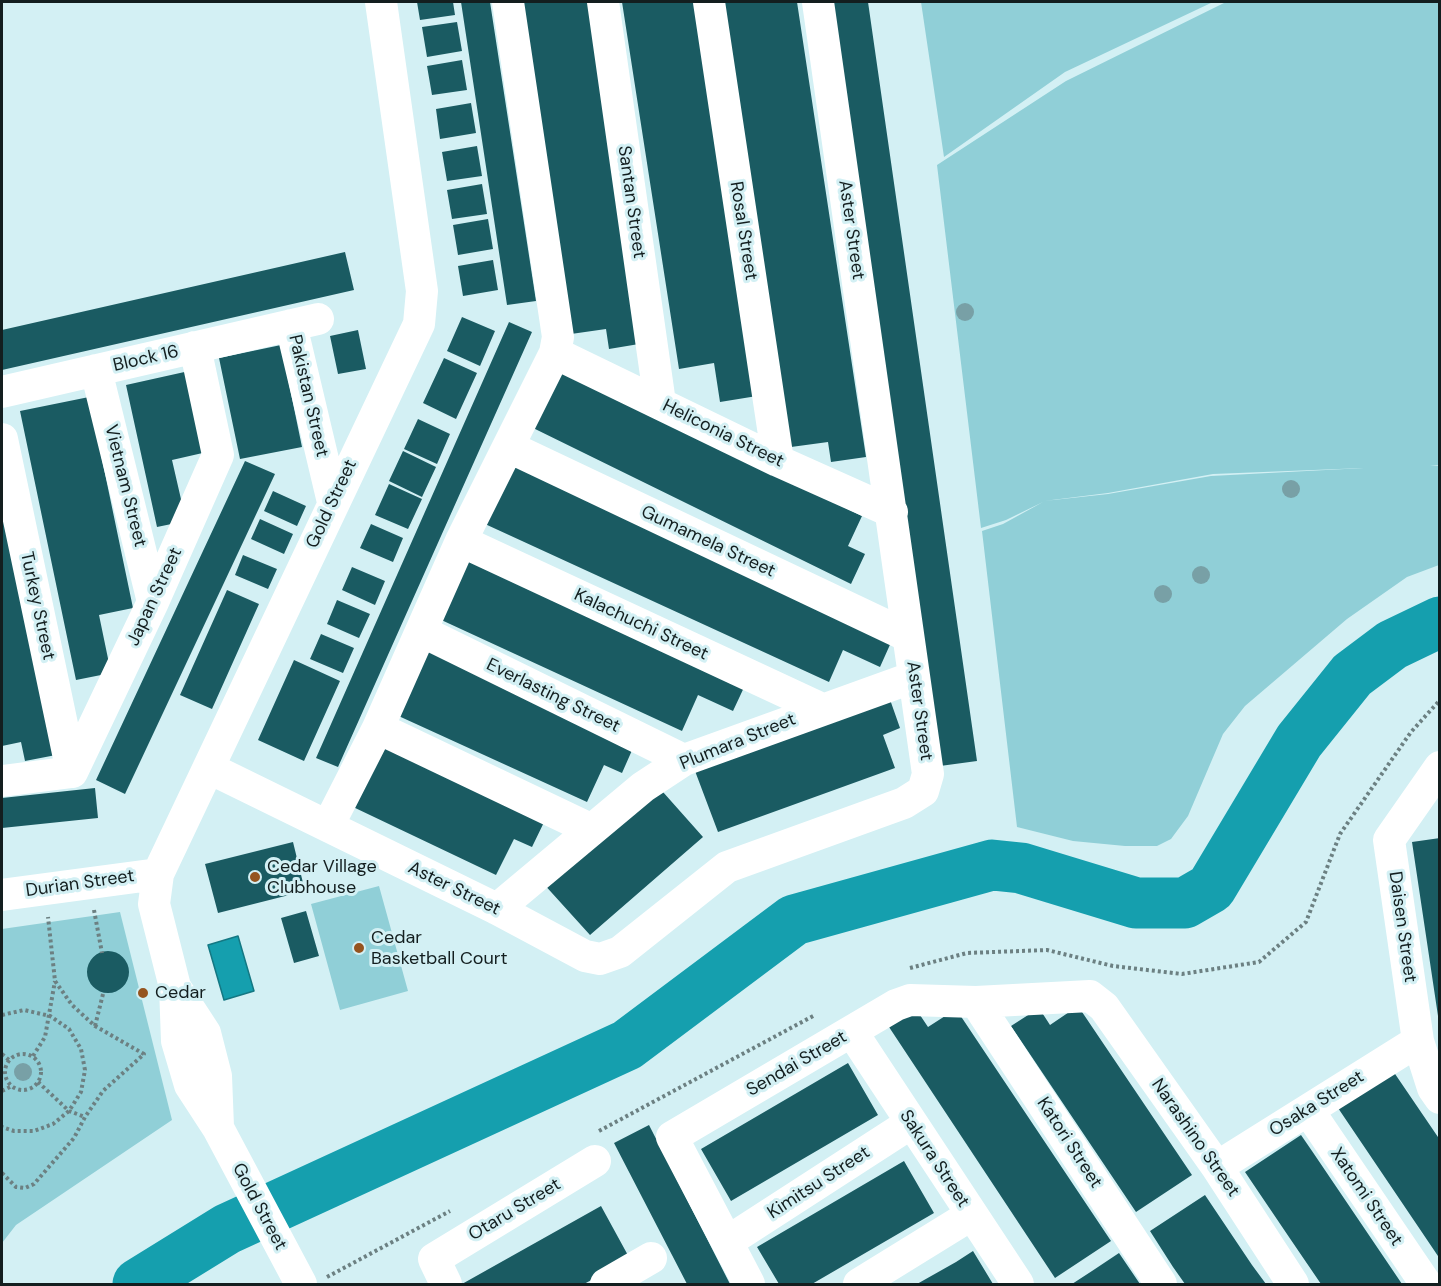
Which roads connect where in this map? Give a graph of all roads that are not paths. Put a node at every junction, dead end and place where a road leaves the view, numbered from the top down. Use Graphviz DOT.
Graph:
graph roads {
  1 [pos="381,2"];
  2 [pos="508,2"];
  3 [pos="603,2"];
  4 [pos="709,2"];
  5 [pos="818,2"];
  6 [pos="304,322"];
  7 [pos="195,347"];
  8 [pos="555,353"];
  9 [pos="96,370"];
  10 [pos="2,392"];
  11 [pos="660,403"];
  12 [pos="2,439"];
  13 [pos="509,447"];
  14 [pos="778,461"];
  15 [pos="333,502"];
  16 [pos="892,512"];
  17 [pos="461,541"];
  18 [pos="153,602"];
  19 [pos="421,631"];
  20 [pos="908,636"];
  21 [pos="914,677"];
  22 [pos="822,709"];
  23 [pos="378,728"];
  24 [pos="684,760"];
  25 [pos="1440,767"];
  26 [pos="209,768"];
  27 [pos="72,772"];
  28 [pos="2,781"];
  29 [pos="328,826"];
  30 [pos="590,829"];
  31 [pos="158,874"];
  32 [pos="2,895"];
  33 [pos="497,909"];
  34 [pos="1090,996"];
  35 [pos="976,1002"];
  36 [pos="852,1032"];
  37 [pos="1418,1041"];
  38 [pos="1437,1090"];
  39 [pos="1308,1110"];
  40 [pos="911,1123"];
  41 [pos="595,1161"];
  42 [pos="1217,1167"];
  43 [pos="971,1215"];
  44 [pos="727,1242"];
  45 [pos="651,1258"];
  46 [pos="440,1272"];
  47 [pos="299,1281"];
  48 [pos="606,1284"];
  49 [pos="748,1284"];
  50 [pos="859,1284"];
  51 [pos="1017,1284"];
  52 [pos="1161,1284"];
  53 [pos="1293,1284"];
  54 [pos="1426,1284"];
  1 -- 15 [label="street, Gold Street"];
  2 -- 8 [label="street"];
  3 -- 11 [label="street, Santan Street"];
  4 -- 14 [label="street, Rosal Street"];
  5 -- 16 [label="street, Aster Street"];
  6 -- 7 [label="street, Block 16"];
  6 -- 15 [label="street, Pakistan Street"];
  7 -- 9 [label="street, Block 16"];
  7 -- 18 [label="street, Japan Street"];
  8 -- 11 [label="street, Heliconia Street"];
  8 -- 13 [label="street"];
  9 -- 10 [label="street, Block 16"];
  9 -- 18 [label="street, Vietnam Street"];
  11 -- 14 [label="street, Heliconia Street"];
  12 -- 27 [label="street, Turkey Street"];
  13 -- 17 [label="street"];
  13 -- 20 [label="street, Gumamela Street"];
  14 -- 16 [label="street, Heliconia Street"];
  15 -- 26 [label="street, Gold Street"];
  16 -- 20 [label="street, Aster Street"];
  17 -- 19 [label="street"];
  17 -- 22 [label="street, Kalachuchi Street"];
  18 -- 27 [label="street, Japan Street"];
  19 -- 23 [label="street"];
  19 -- 24 [label="street, Everlasting Street"];
  20 -- 21 [label="street, Aster Street"];
  21 -- 22 [label="street, Plumara Street"];
  21 -- 33 [label="street, Aster Street"];
  22 -- 24 [label="street, Plumara Street"];
  23 -- 29 [label="street"];
  23 -- 30 [label="street"];
  24 -- 30 [label="street, Plumara Street"];
  25 -- 37 [label="street, Daisen Street"];
  26 -- 29 [label="street, Aster Street"];
  26 -- 31 [label="street, Gold Street"];
  27 -- 28 [label="street"];
  29 -- 33 [label="street, Aster Street"];
  30 -- 33 [label="street, Plumara Street"];
  31 -- 32 [label="street, Durian Street"];
  31 -- 47 [label="street, Gold Street"];
  34 -- 35 [label="street, Sendai Street"];
  34 -- 42 [label="street, Narashino Street"];
  35 -- 36 [label="street, Sendai Street"];
  35 -- 52 [label="street, Katori Street"];
  36 -- 40 [label="street, Sakura Street"];
  36 -- 44 [label="street, Sendai Street"];
  37 -- 38 [label="street, Daisen Street"];
  37 -- 39 [label="street, Osaka Street"];
  39 -- 42 [label="street, Osaka Street"];
  39 -- 54 [label="street, Xatomi Street"];
  40 -- 43 [label="street, Sakura Street"];
  40 -- 44 [label="street, Kimitsu Street"];
  41 -- 46 [label="street, Otaru Street"];
  42 -- 53 [label="street, Narashino Street"];
  43 -- 50 [label="street"];
  43 -- 51 [label="street, Sakura Street"];
  44 -- 49 [label="street, Sendai Street"];
  45 -- 48 [label="street"];
}
